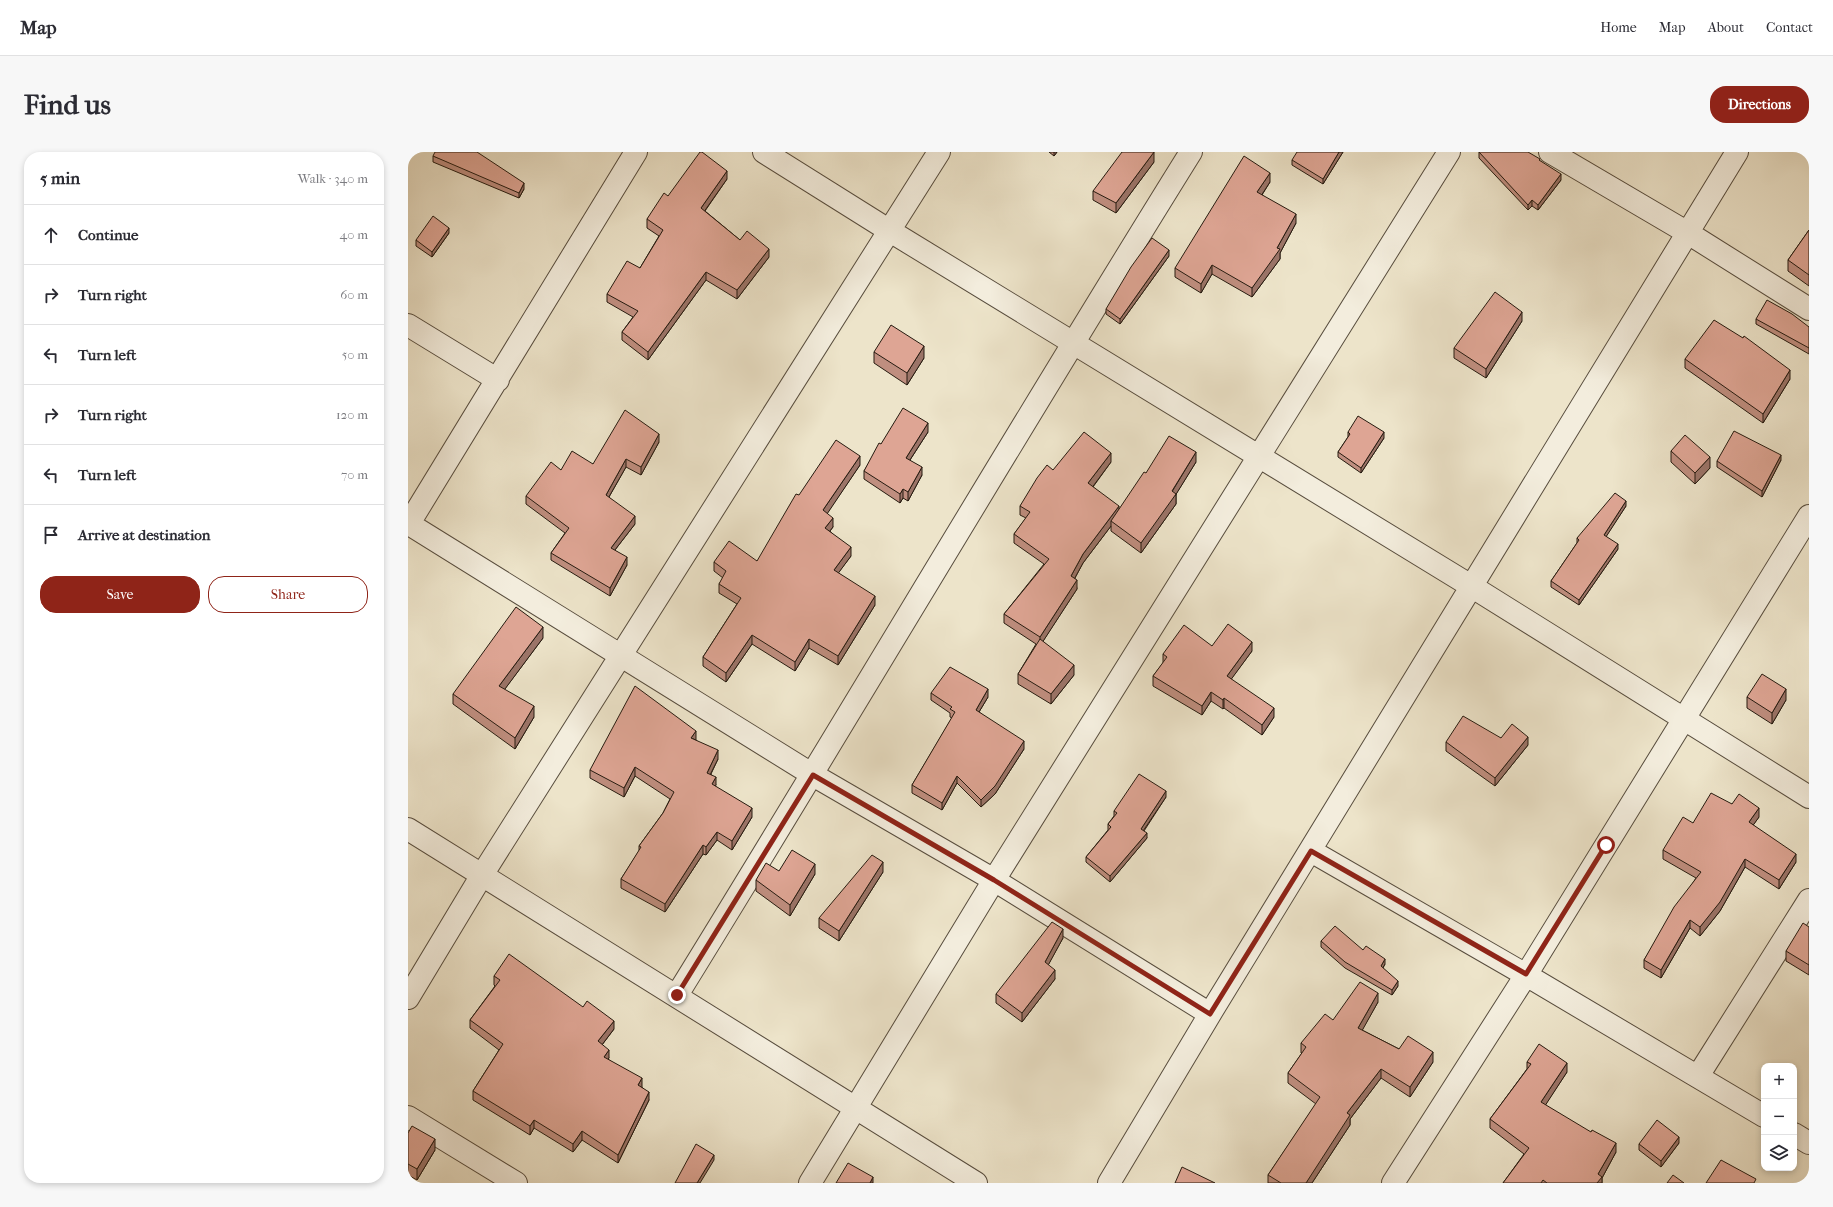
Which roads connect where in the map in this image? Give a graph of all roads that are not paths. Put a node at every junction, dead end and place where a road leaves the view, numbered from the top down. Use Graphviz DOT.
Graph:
graph roads {
  1 [pos="636,152"];
  2 [pos="764,152"];
  3 [pos="939,152"];
  4 [pos="1192,152"];
  5 [pos="1449,152"];
  6 [pos="1550,152"];
  7 [pos="1737,152"];
  8 [pos="890,231"];
  9 [pos="1688,234"];
  10 [pos="1809,309"];
  11 [pos="408,325"];
  12 [pos="1072,343"];
  13 [pos="498,380"];
  14 [pos="1258,457"];
  15 [pos="1809,516"];
  16 [pos="408,525"];
  17 [pos="1471,586"];
  18 [pos="621,656"];
  19 [pos="1684,719"];
  20 [pos="813,775"];
  21 [pos="1809,797"];
  22 [pos="408,829"];
  23 [pos="1311,851"];
  24 [pos="482,875"];
  25 [pos="994,880"];
  26 [pos="1809,900"];
  27 [pos="1526,974"];
  28 [pos="677,995"];
  29 [pos="408,998"];
  30 [pos="1210,1014"];
  31 [pos="1698,1076"];
  32 [pos="856,1108"];
  33 [pos="1761,1114"];
  34 [pos="408,1117"];
  35 [pos="1796,1135"];
  36 [pos="1809,1143"];
  37 [pos="1400,1181"];
  38 [pos="516,1183"];
  39 [pos="810,1183"];
  40 [pos="976,1183"];
  41 [pos="1109,1183"];
  1 -- 13 [label="street"];
  2 -- 8 [label="street"];
  3 -- 8 [label="street"];
  4 -- 12 [label="street"];
  5 -- 14 [label="street"];
  6 -- 9 [label="street"];
  7 -- 9 [label="street"];
  8 -- 12 [label="street"];
  8 -- 18 [label="street"];
  9 -- 10 [label="street"];
  9 -- 17 [label="street"];
  11 -- 13 [label="street"];
  12 -- 14 [label="street"];
  12 -- 20 [label="street"];
  13 -- 16 [label="street"];
  14 -- 17 [label="street"];
  14 -- 25 [label="street"];
  15 -- 19 [label="street"];
  16 -- 18 [label="street"];
  17 -- 19 [label="street"];
  17 -- 23 [label="street"];
  18 -- 20 [label="street"];
  18 -- 24 [label="street"];
  19 -- 21 [label="street"];
  19 -- 27 [label="street"];
  20 -- 25 [label="street"];
  20 -- 28 [label="street"];
  22 -- 24 [label="street"];
  23 -- 27 [label="street"];
  23 -- 30 [label="street"];
  24 -- 28 [label="street"];
  24 -- 29 [label="street"];
  25 -- 30 [label="street"];
  25 -- 32 [label="street"];
  26 -- 31 [label="street"];
  27 -- 31 [label="street"];
  27 -- 37 [label="street"];
  28 -- 32 [label="street"];
  30 -- 41 [label="street"];
  31 -- 33 [label="street"];
  32 -- 39 [label="street"];
  32 -- 40 [label="street"];
  34 -- 38 [label="street"];
  35 -- 36 [label="street"];
}
